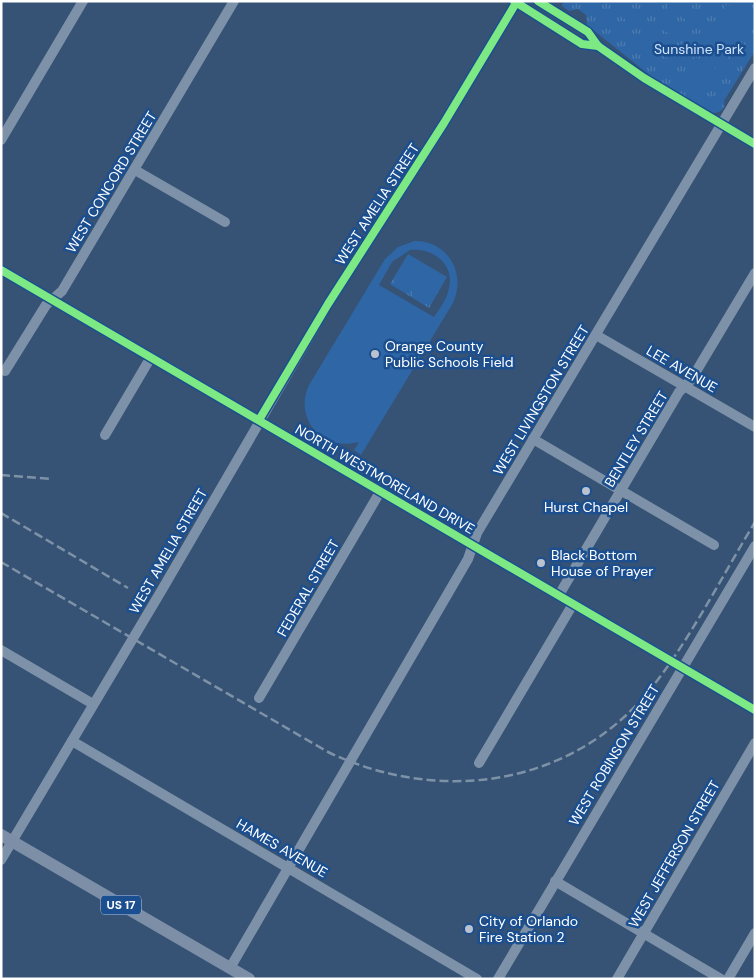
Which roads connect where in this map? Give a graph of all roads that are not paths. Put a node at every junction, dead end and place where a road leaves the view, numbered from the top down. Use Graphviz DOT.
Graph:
graph roads {
  1 [pos="83,1"];
  2 [pos="234,1"];
  3 [pos="538,1"];
  4 [pos="516,2"];
  5 [pos="598,46"];
  6 [pos="755,68"];
  7 [pos="721,124"];
  8 [pos="1,140"];
  9 [pos="755,144"];
  10 [pos="135,170"];
  11 [pos="226,222"];
  12 [pos="1,270"];
  13 [pos="755,273"];
  14 [pos="53,300"];
  15 [pos="596,335"];
  16 [pos="152,357"];
  17 [pos="5,371"];
  18 [pos="685,386"];
  19 [pos="259,420"];
  20 [pos="755,427"];
  21 [pos="104,435"];
  22 [pos="533,439"];
  23 [pos="621,490"];
  24 [pos="380,492"];
  25 [pos="714,544"];
  26 [pos="473,545"];
  27 [pos="755,546"];
  28 [pos="559,595"];
  29 [pos="573,604"];
  30 [pos="1,650"];
  31 [pos="682,668"];
  32 [pos="259,698"];
  33 [pos="93,704"];
  34 [pos="755,710"];
  35 [pos="72,741"];
  36 [pos="755,743"];
  37 [pos="479,763"];
  38 [pos="7,838"];
  39 [pos="1,860"];
  40 [pos="288,868"];
  41 [pos="555,881"];
  42 [pos="644,933"];
  43 [pos="755,933"];
  44 [pos="230,968"];
  45 [pos="249,979"];
  46 [pos="478,979"];
  47 [pos="498,979"];
  48 [pos="617,979"];
  49 [pos="721,979"];
  50 [pos="728,979"];
  1 -- 8 [label="street"];
  2 -- 10 [label="street, WEST CONCORD STREET"];
  3 -- 5 [label="street"];
  4 -- 5 [label="street"];
  4 -- 19 [label="street, WEST AMELIA STREET"];
  5 -- 7 [label="street"];
  6 -- 7 [label="street, WEST LIVINGSTON STREET"];
  7 -- 9 [label="street"];
  7 -- 15 [label="street, WEST LIVINGSTON STREET"];
  10 -- 11 [label="street"];
  10 -- 14 [label="street, WEST CONCORD STREET"];
  12 -- 14 [label="street, NORTH WESTMORELAND DRIVE"];
  13 -- 18 [label="street, BENTLEY STREET"];
  14 -- 16 [label="street, NORTH WESTMORELAND DRIVE"];
  14 -- 17 [label="street, WEST CONCORD STREET"];
  15 -- 18 [label="street, LEE AVENUE"];
  15 -- 22 [label="street, WEST LIVINGSTON STREET"];
  16 -- 19 [label="street, NORTH WESTMORELAND DRIVE"];
  16 -- 21 [label="street"];
  18 -- 20 [label="street, LEE AVENUE"];
  18 -- 23 [label="street, BENTLEY STREET"];
  19 -- 24 [label="street, NORTH WESTMORELAND DRIVE"];
  19 -- 33 [label="street, WEST AMELIA STREET"];
  22 -- 23 [label="street"];
  22 -- 26 [label="street, WEST LIVINGSTON STREET"];
  23 -- 25 [label="street"];
  23 -- 28 [label="street, BENTLEY STREET"];
  24 -- 26 [label="street, NORTH WESTMORELAND DRIVE"];
  24 -- 32 [label="street, FEDERAL STREET"];
  26 -- 28 [label="street, NORTH WESTMORELAND DRIVE"];
  26 -- 40 [label="street, WEST LIVINGSTON STREET"];
  27 -- 31 [label="street, WEST ROBINSON STREET"];
  28 -- 29 [label="street, NORTH WESTMORELAND DRIVE"];
  29 -- 31 [label="street, NORTH WESTMORELAND DRIVE"];
  29 -- 37 [label="street"];
  30 -- 33 [label="street"];
  31 -- 34 [label="street, NORTH WESTMORELAND DRIVE"];
  31 -- 41 [label="street, WEST ROBINSON STREET"];
  33 -- 35 [label="street, WEST AMELIA STREET"];
  35 -- 38 [label="street, WEST AMELIA STREET"];
  35 -- 40 [label="street, HAMES AVENUE"];
  36 -- 42 [label="street, WEST JEFFERSON STREET"];
  38 -- 39 [label="street, WEST AMELIA STREET"];
  38 -- 44 [label="main road, US 17"];
  40 -- 44 [label="street"];
  40 -- 46 [label="street, HAMES AVENUE"];
  41 -- 42 [label="street"];
  41 -- 47 [label="street, WEST ROBINSON STREET"];
  42 -- 48 [label="street, WEST JEFFERSON STREET"];
  42 -- 49 [label="street"];
  43 -- 50 [label="street"];
  44 -- 45 [label="main road, US 17"];
}
